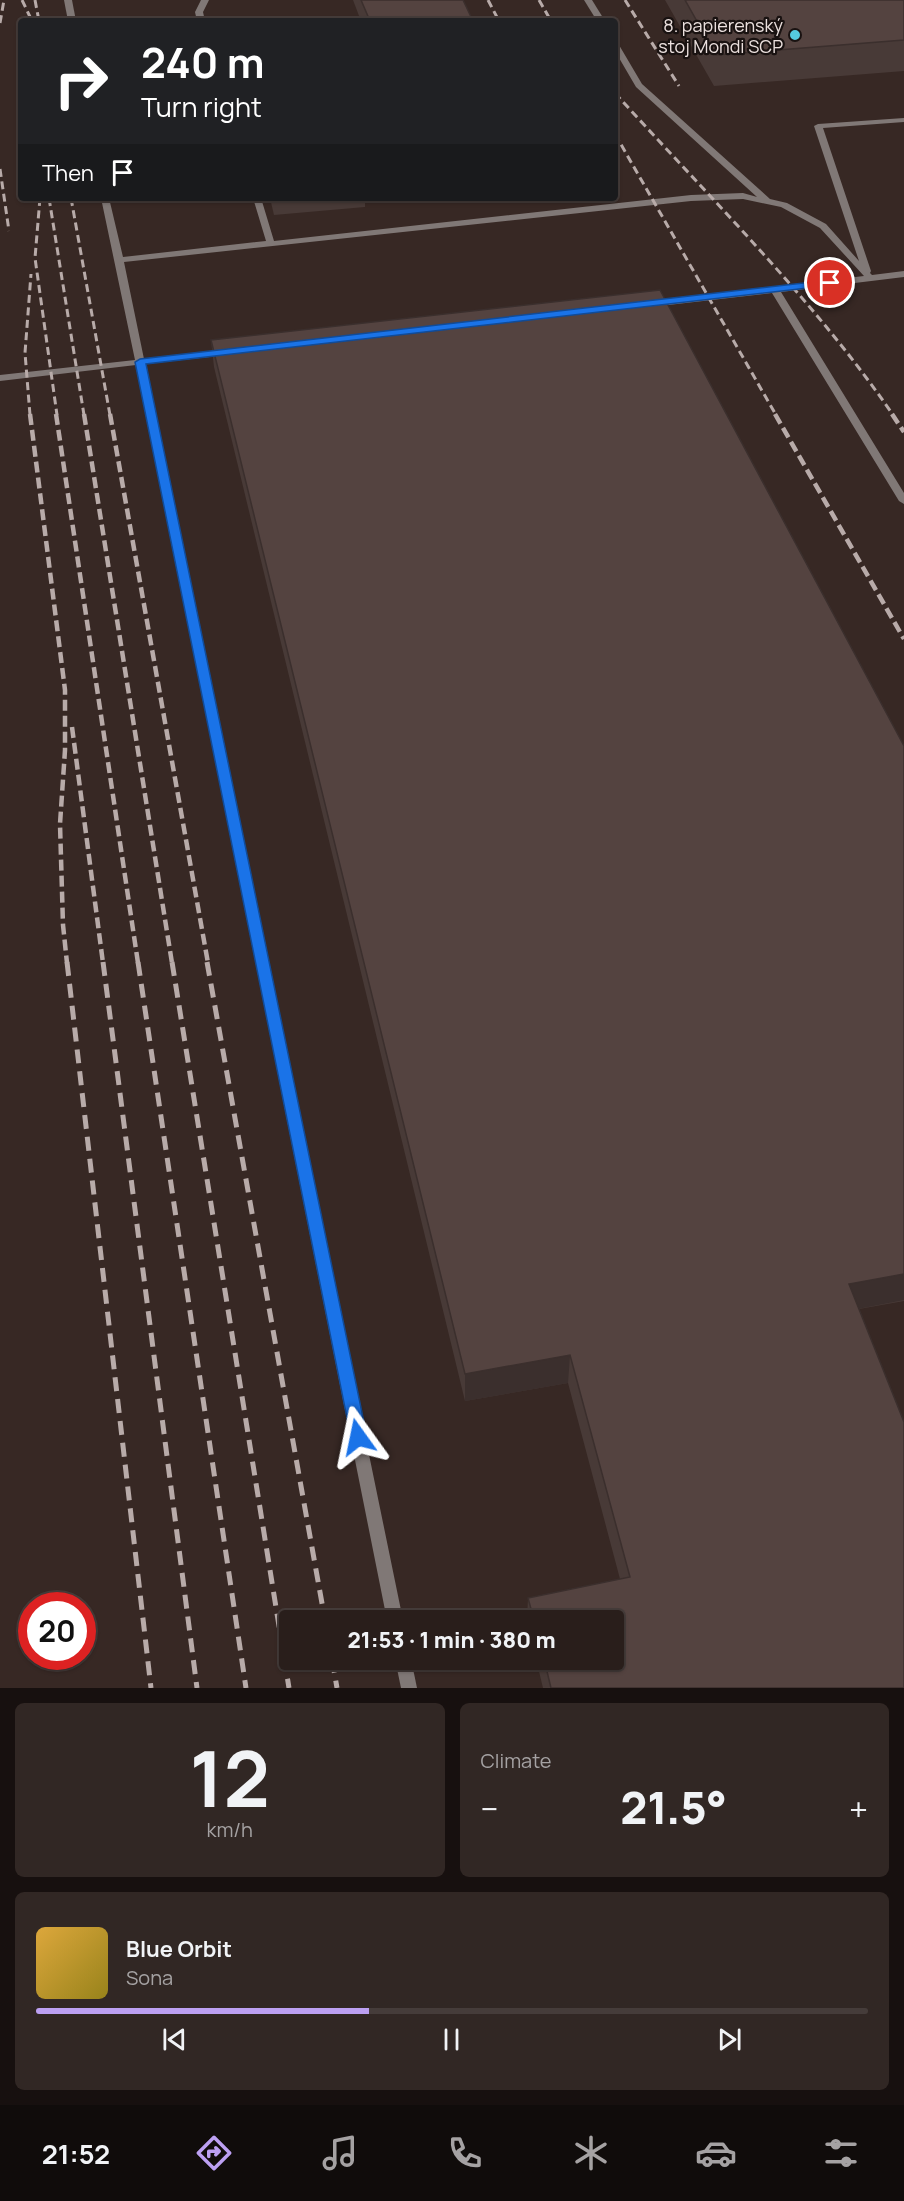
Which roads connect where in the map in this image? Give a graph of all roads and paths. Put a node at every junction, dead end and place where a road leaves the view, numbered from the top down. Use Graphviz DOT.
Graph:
graph roads {
  1 [pos="68,0"];
  2 [pos="205,0"];
  3 [pos="588,0"];
  4 [pos="71,18"];
  5 [pos="200,18"];
  6 [pos="599,18"];
  7 [pos="618,50"];
  8 [pos="904,120"];
  9 [pos="106,201"];
  10 [pos="258,201"];
  11 [pos="768,202"];
  12 [pos="271,244"];
  13 [pos="119,260"];
  14 [pos="904,274"];
  15 [pos="870,278"];
  16 [pos="775,290"];
  17 [pos="638,306"];
  18 [pos="235,351"];
  19 [pos="140,362"];
  20 [pos="0,378"];
  21 [pos="904,501"];
  22 [pos="394,1610"];
  23 [pos="406,1670"];
  24 [pos="410,1688"];
  1 -- 4 [label="lane"];
  2 -- 5 [label="lane"];
  3 -- 6 [label="lane"];
  7 -- 11 [label="lane"];
  8 -- 15 [label="lane"];
  9 -- 13 [label="lane"];
  10 -- 12 [label="lane"];
  11 -- 12 [label="lane"];
  11 -- 15 [label="lane"];
  12 -- 13 [label="lane"];
  13 -- 19 [label="lane"];
  14 -- 15 [label="lane"];
  15 -- 16 [label="lane"];
  16 -- 17 [label="lane"];
  16 -- 21 [label="lane"];
  18 -- 19 [label="lane"];
  19 -- 20 [label="lane"];
  19 -- 22 [label="lane"];
  23 -- 24 [label="lane"];
}
